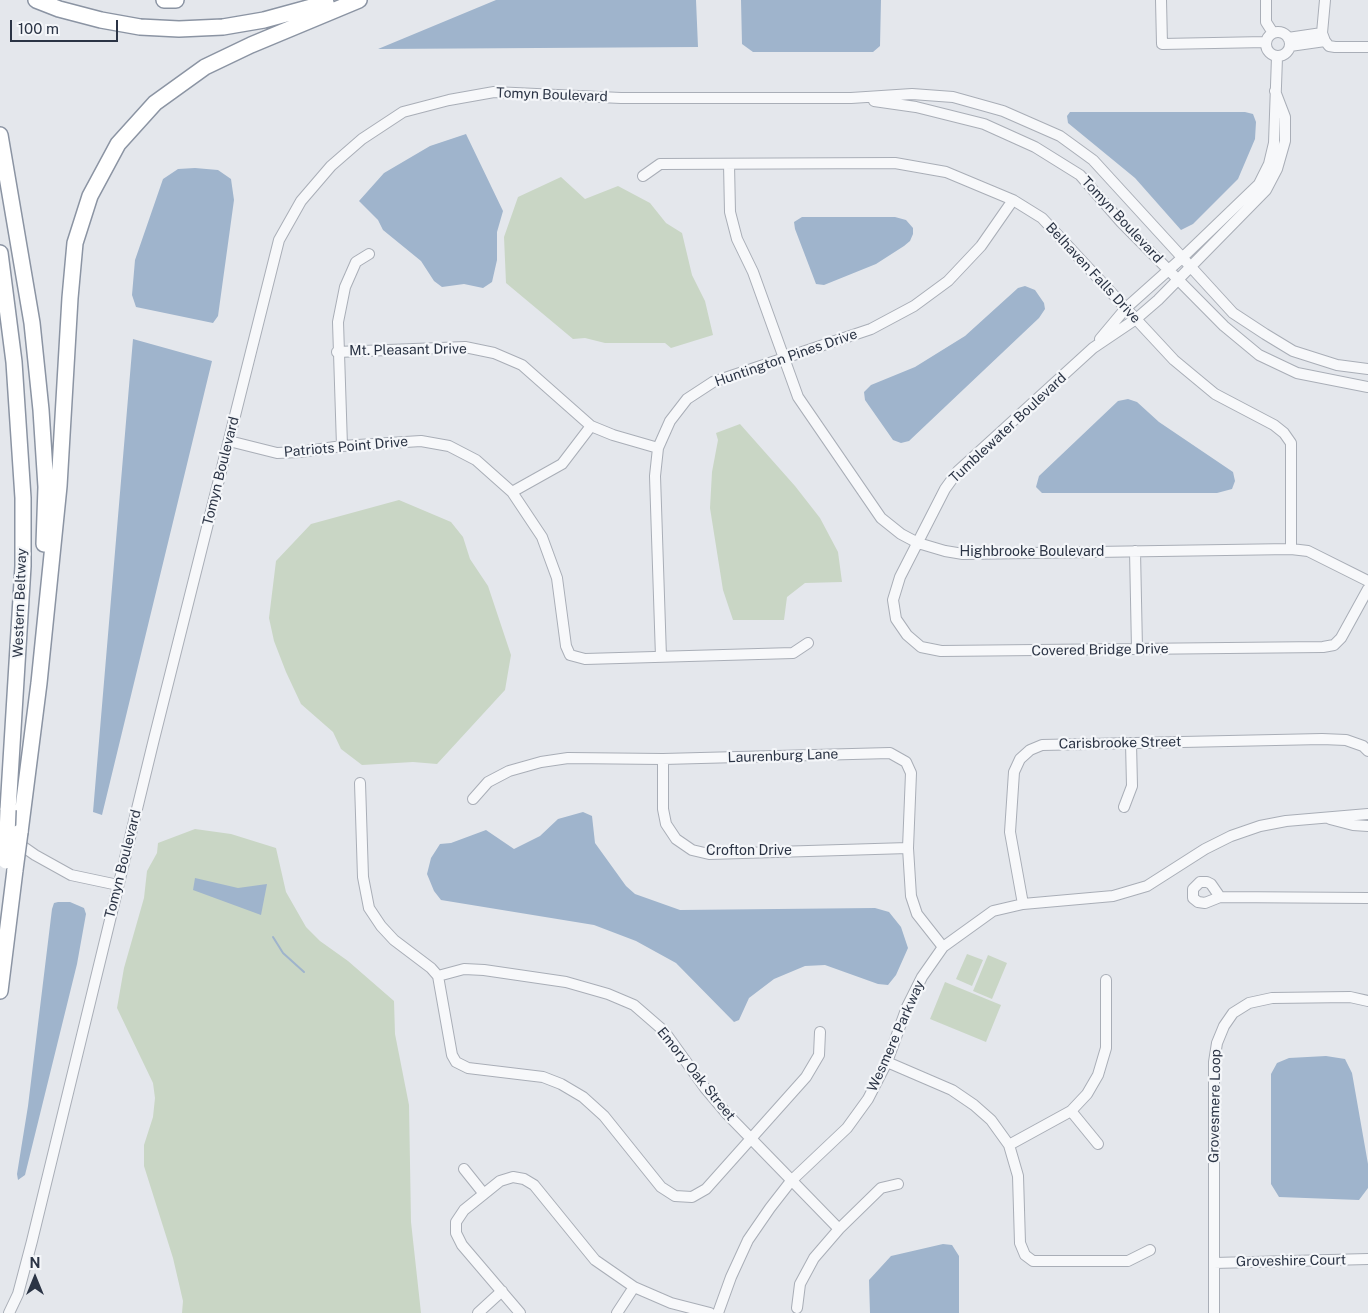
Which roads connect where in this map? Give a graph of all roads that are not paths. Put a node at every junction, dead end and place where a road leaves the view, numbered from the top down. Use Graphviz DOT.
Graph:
graph roads {
  1 [pos="36,0"];
  2 [pos="164,0"];
  3 [pos="176,0"];
  4 [pos="335,0"];
  5 [pos="359,0"];
  6 [pos="1161,0"];
  7 [pos="1266,0"];
  8 [pos="1325,0"];
  9 [pos="300,18"];
  10 [pos="1273,33"];
  11 [pos="1323,37"];
  12 [pos="1266,42"];
  13 [pos="1289,42"];
  14 [pos="1368,47"];
  15 [pos="1276,57"];
  16 [pos="851,98"];
  17 [pos="0,135"];
  18 [pos="729,164"];
  19 [pos="643,176"];
  20 [pos="1262,187"];
  21 [pos="1013,200"];
  22 [pos="0,253"];
  23 [pos="369,254"];
  24 [pos="1182,258"];
  25 [pos="1190,267"];
  26 [pos="1169,270"];
  27 [pos="1178,280"];
  28 [pos="1148,288"];
  29 [pos="1158,300"];
  30 [pos="1126,308"];
  31 [pos="1136,319"];
  32 [pos="1093,348"];
  33 [pos="337,352"];
  34 [pos="783,357"];
  35 [pos="1368,369"];
  36 [pos="1368,387"];
  37 [pos="591,426"];
  38 [pos="228,441"];
  39 [pos="342,446"];
  40 [pos="658,448"];
  41 [pos="512,492"];
  42 [pos="918,543"];
  43 [pos="1291,548"];
  44 [pos="1135,551"];
  45 [pos="1368,581"];
  46 [pos="1368,589"];
  47 [pos="808,643"];
  48 [pos="1137,649"];
  49 [pos="661,657"];
  50 [pos="39,683"];
  51 [pos="1131,743"];
  52 [pos="1368,752"];
  53 [pos="662,759"];
  54 [pos="360,783"];
  55 [pos="473,799"];
  56 [pos="1124,808"];
  57 [pos="1368,814"];
  58 [pos="1325,818"];
  59 [pos="1368,826"];
  60 [pos="0,830"];
  61 [pos="908,848"];
  62 [pos="11,865"];
  63 [pos="118,885"];
  64 [pos="1220,898"];
  65 [pos="1368,898"];
  66 [pos="1023,904"];
  67 [pos="943,947"];
  68 [pos="0,954"];
  69 [pos="438,976"];
  70 [pos="1106,980"];
  71 [pos="0,991"];
  72 [pos="1368,1001"];
  73 [pos="820,1032"];
  74 [pos="888,1062"];
  75 [pos="1071,1111"];
  76 [pos="749,1137"];
  77 [pos="1098,1144"];
  78 [pos="1009,1145"];
  79 [pos="464,1169"];
  80 [pos="791,1181"];
  81 [pos="898,1184"];
  82 [pos="484,1194"];
  83 [pos="839,1229"];
  84 [pos="1150,1250"];
  85 [pos="1368,1259"];
  86 [pos="1214,1263"];
  87 [pos="634,1287"];
  88 [pos="502,1291"];
  89 [pos="798,1308"];
  90 [pos="9,1313"];
  91 [pos="478,1313"];
  92 [pos="520,1313"];
  93 [pos="618,1313"];
  94 [pos="710,1313"];
  95 [pos="718,1313"];
  96 [pos="1214,1313"];
  1 -- 9 [label="highway"];
  2 -- 3 [label="highway"];
  4 -- 9 [label="highway"];
  5 -- 9 [label="highway"];
  6 -- 12 [label="street"];
  7 -- 10 [label="street"];
  8 -- 11 [label="street"];
  9 -- 50 [label="highway"];
  10 -- 12 [label="street"];
  10 -- 13 [label="street"];
  11 -- 13 [label="street"];
  11 -- 14 [label="street"];
  12 -- 15 [label="street"];
  13 -- 15 [label="street"];
  15 -- 20 [label="street"];
  16 -- 24 [label="street, Tomyn Boulevard"];
  16 -- 26 [label="street, Tomyn Boulevard"];
  16 -- 38 [label="street, Tomyn Boulevard"];
  17 -- 50 [label="highway"];
  18 -- 19 [label="street, Belhaven Falls Drive"];
  18 -- 21 [label="street, Belhaven Falls Drive"];
  18 -- 34 [label="street, Highbrooke Boulevard"];
  20 -- 24 [label="street, Tumblewater Boulevard"];
  20 -- 25 [label="street, Tumblewater Boulevard"];
  21 -- 30 [label="street, Belhaven Falls Drive"];
  21 -- 34 [label="street, Huntington Pines Drive"];
  22 -- 62 [label="highway, Western Beltway, bridge"];
  23 -- 33 [label="street"];
  24 -- 25 [label="street, Tomyn Boulevard"];
  24 -- 26 [label="street, Tumblewater Boulevard"];
  25 -- 27 [label="street, Tumblewater Boulevard"];
  25 -- 35 [label="street, Tomyn Boulevard"];
  26 -- 27 [label="street, Tomyn Boulevard"];
  26 -- 28 [label="street, Tumblewater Boulevard"];
  27 -- 29 [label="street, Tumblewater Boulevard"];
  27 -- 36 [label="street, Tomyn Boulevard"];
  28 -- 29 [label="street"];
  28 -- 30 [label="street, Tumblewater Boulevard"];
  29 -- 31 [label="street, Tumblewater Boulevard"];
  30 -- 31 [label="street, Belhaven Falls Drive"];
  30 -- 32 [label="street, Tumblewater Boulevard"];
  31 -- 32 [label="street, Tumblewater Boulevard"];
  31 -- 43 [label="street, Belhaven Falls Drive"];
  32 -- 42 [label="street, Tumblewater Boulevard"];
  33 -- 37 [label="street, Mt. Pleasant Drive"];
  33 -- 39 [label="street"];
  34 -- 40 [label="street, Huntington Pines Drive"];
  34 -- 42 [label="street, Highbrooke Boulevard"];
  37 -- 40 [label="street, Mt. Pleasant Drive"];
  37 -- 41 [label="street"];
  38 -- 39 [label="street, Patriots Point Drive"];
  38 -- 63 [label="street, Tomyn Boulevard"];
  39 -- 41 [label="street, Patriots Point Drive"];
  40 -- 49 [label="street, Huntington Pines Drive"];
  41 -- 49 [label="street, Patriots Point Drive"];
  42 -- 44 [label="street, Highbrooke Boulevard"];
  42 -- 48 [label="street, Covered Bridge Drive"];
  43 -- 44 [label="street, Highbrooke Boulevard"];
  43 -- 45 [label="street, Highbrooke Boulevard"];
  44 -- 48 [label="street"];
  46 -- 48 [label="street, Covered Bridge Drive"];
  47 -- 49 [label="street"];
  50 -- 62 [label="highway, bridge"];
  51 -- 52 [label="street, Carisbrooke Street"];
  51 -- 56 [label="street"];
  51 -- 66 [label="street, Carisbrooke Street"];
  53 -- 55 [label="street, Laurenburg Lane"];
  53 -- 61 [label="street, Crofton Drive"];
  53 -- 61 [label="street, Laurenburg Lane"];
  54 -- 69 [label="street"];
  57 -- 58 [label="street, Wesmere Parkway"];
  58 -- 59 [label="street, Wesmere Parkway"];
  58 -- 66 [label="street, Wesmere Parkway"];
  60 -- 63 [label="street"];
  61 -- 67 [label="street, Laurenburg Lane"];
  62 -- 68 [label="highway, Western Beltway"];
  62 -- 71 [label="highway"];
  63 -- 90 [label="street, Tomyn Boulevard"];
  64 -- 65 [label="street"];
  66 -- 67 [label="street, Wesmere Parkway"];
  67 -- 74 [label="street, Wesmere Parkway"];
  69 -- 76 [label="street, Emory Oak Street"];
  69 -- 76 [label="street"];
  70 -- 75 [label="street"];
  72 -- 86 [label="street, Grovesmere Loop"];
  73 -- 76 [label="street"];
  74 -- 78 [label="street"];
  74 -- 80 [label="street, Wesmere Parkway"];
  75 -- 77 [label="street"];
  75 -- 78 [label="street"];
  76 -- 80 [label="street, Emory Oak Street"];
  78 -- 84 [label="street"];
  79 -- 82 [label="street"];
  80 -- 83 [label="street, Emory Oak Street"];
  80 -- 95 [label="street, Wesmere Parkway"];
  81 -- 83 [label="street"];
  82 -- 87 [label="street"];
  82 -- 88 [label="street"];
  83 -- 89 [label="street"];
  85 -- 86 [label="street, Groveshire Court"];
  86 -- 96 [label="street, Grovesmere Loop"];
  87 -- 93 [label="street"];
  87 -- 94 [label="street"];
  88 -- 91 [label="street"];
  88 -- 92 [label="street"];
}
